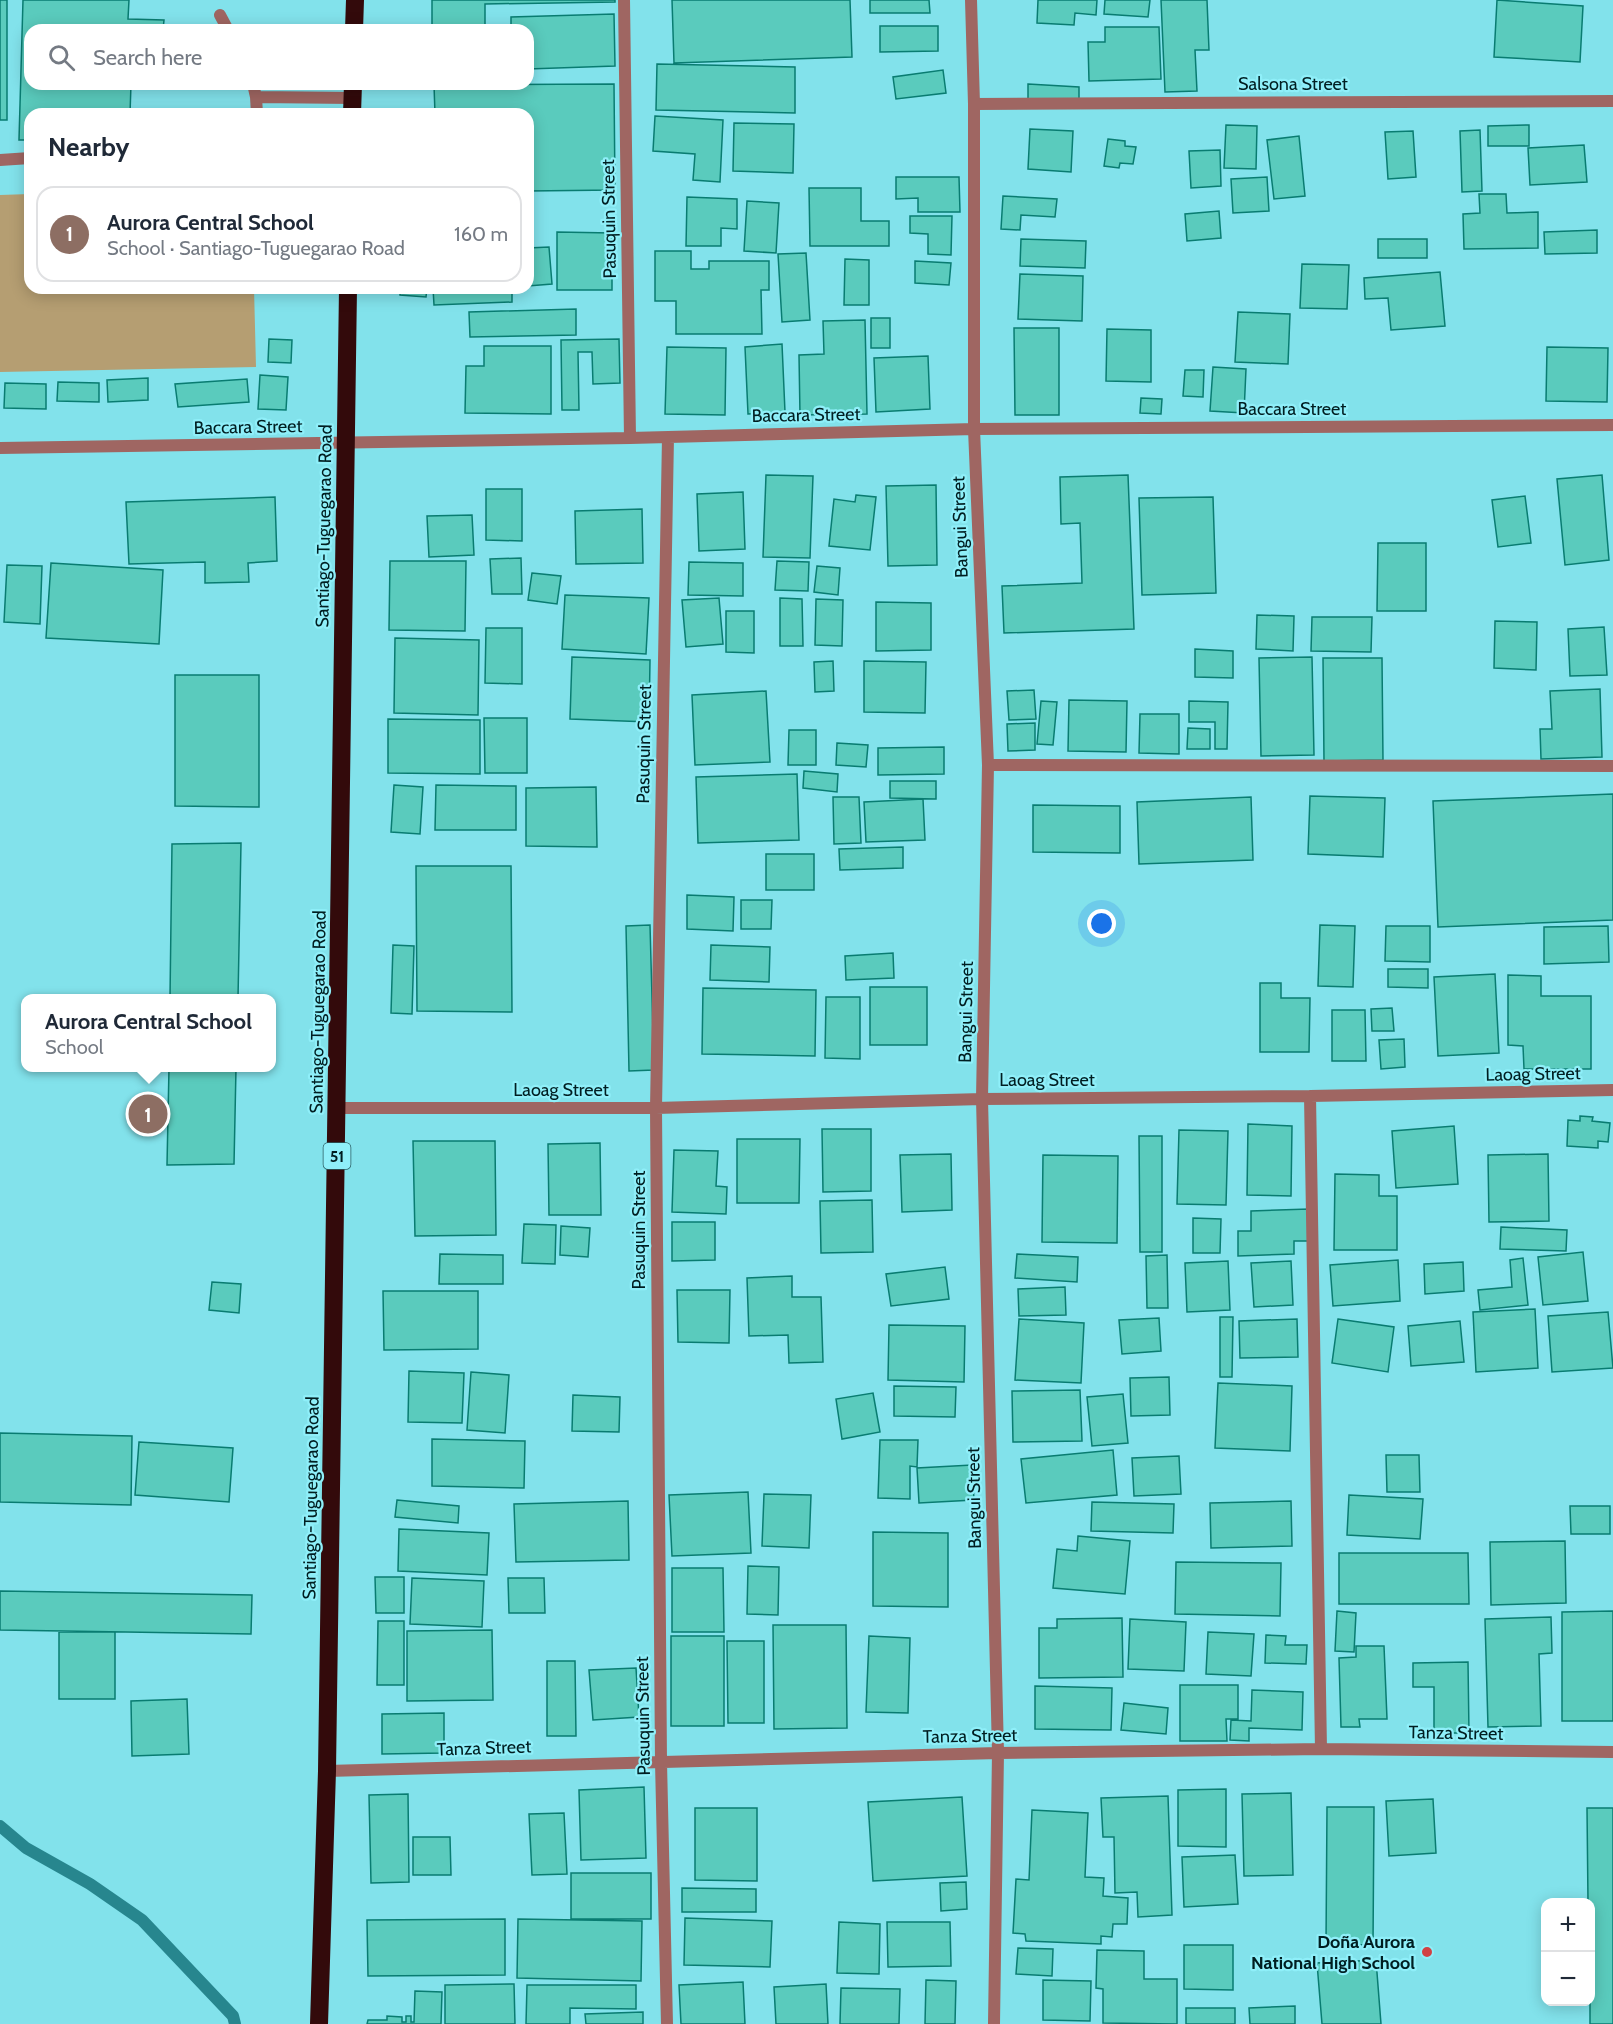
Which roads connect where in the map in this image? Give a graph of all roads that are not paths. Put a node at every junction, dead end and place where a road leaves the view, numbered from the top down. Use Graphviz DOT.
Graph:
graph roads {
  1 [pos="355,0"];
  2 [pos="624,0"];
  3 [pos="971,0"];
  4 [pos="220,15"];
  5 [pos="225,24"];
  6 [pos="354,24"];
  7 [pos="254,90"];
  8 [pos="256,97"];
  9 [pos="353,99"];
  10 [pos="1613,101"];
  11 [pos="974,104"];
  12 [pos="257,108"];
  13 [pos="24,158"];
  14 [pos="0,160"];
  15 [pos="348,294"];
  16 [pos="1613,425"];
  17 [pos="974,429"];
  18 [pos="668,437"];
  19 [pos="630,438"];
  20 [pos="346,443"];
  21 [pos="0,448"];
  22 [pos="988,765"];
  23 [pos="1613,766"];
  24 [pos="1613,1090"];
  25 [pos="1310,1096"];
  26 [pos="982,1099"];
  27 [pos="338,1108"];
  28 [pos="656,1108"];
  29 [pos="1322,1749"];
  30 [pos="1613,1752"];
  31 [pos="998,1753"];
  32 [pos="661,1762"];
  33 [pos="327,1771"];
  34 [pos="319,2024"];
  35 [pos="667,2024"];
  36 [pos="994,2024"];
  1 -- 6 [label="highway"];
  2 -- 19 [label="street, Pasuquin Street"];
  3 -- 11 [label="street, Bangui Street"];
  4 -- 5 [label="street"];
  7 -- 8 [label="street"];
  8 -- 9 [label="street"];
  8 -- 12 [label="street"];
  10 -- 11 [label="street, Salsona Street"];
  11 -- 17 [label="street, Bangui Street"];
  13 -- 14 [label="street"];
  15 -- 20 [label="highway, Santiago-Tuguegarao Road / 51"];
  16 -- 17 [label="street, Baccara Street"];
  17 -- 18 [label="street, Baccara Street"];
  17 -- 22 [label="street, Bangui Street"];
  18 -- 19 [label="street, Baccara Street"];
  18 -- 28 [label="street, Pasuquin Street"];
  19 -- 20 [label="street, Baccara Street"];
  20 -- 21 [label="street, Baccara Street"];
  20 -- 27 [label="highway, Santiago-Tuguegarao Road / 51"];
  22 -- 23 [label="street"];
  22 -- 26 [label="street, Bangui Street"];
  24 -- 25 [label="street, Laoag Street"];
  25 -- 26 [label="street, Laoag Street"];
  25 -- 29 [label="street"];
  26 -- 28 [label="street, Laoag Street"];
  26 -- 31 [label="street, Bangui Street"];
  27 -- 28 [label="street, Laoag Street"];
  27 -- 33 [label="highway, Santiago-Tuguegarao Road / 51"];
  28 -- 32 [label="street, Pasuquin Street"];
  29 -- 30 [label="street, Tanza Street"];
  29 -- 31 [label="street, Tanza Street"];
  31 -- 32 [label="street, Tanza Street"];
  31 -- 36 [label="street, Bangui Street"];
  32 -- 33 [label="street, Tanza Street"];
  32 -- 35 [label="street, Pasuquin Street"];
  33 -- 34 [label="highway, Santiago-Tuguegarao Road / 51"];
}
